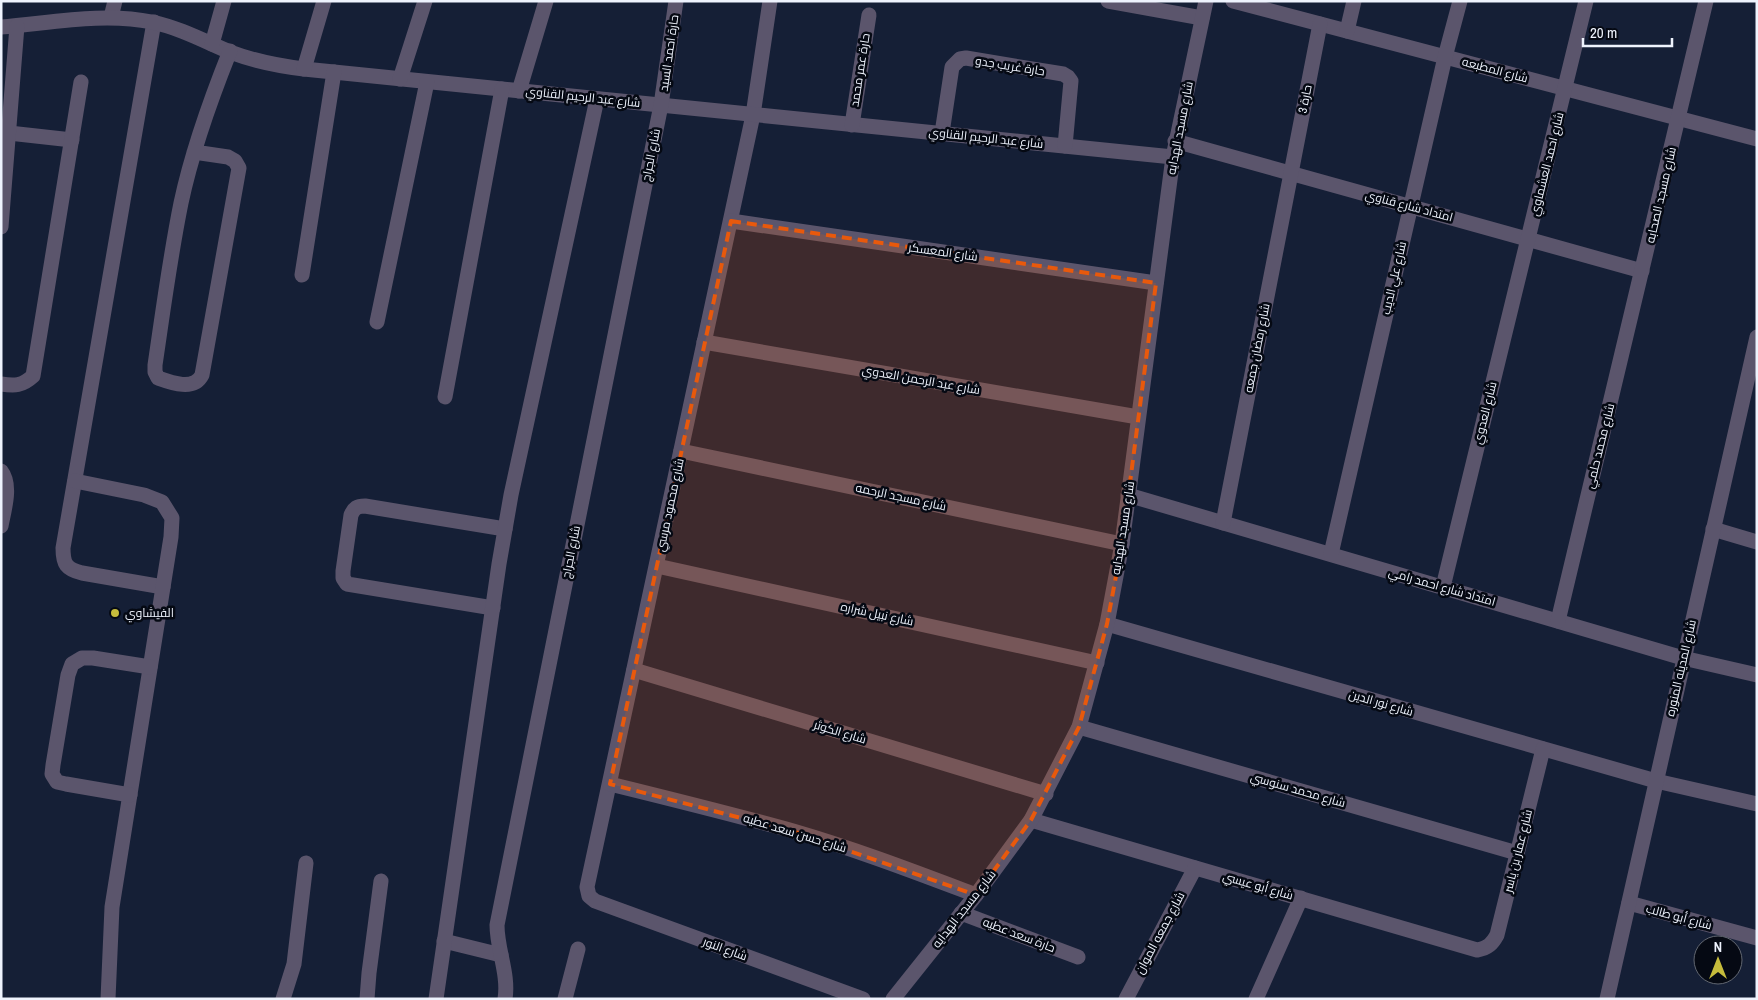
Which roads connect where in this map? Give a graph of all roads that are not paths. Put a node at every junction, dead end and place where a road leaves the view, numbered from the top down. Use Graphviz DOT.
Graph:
graph roads {
  1 [pos="115,1"];
  2 [pos="224,1"];
  3 [pos="324,1"];
  4 [pos="425,1"];
  5 [pos="546,1"];
  6 [pos="676,1"];
  7 [pos="770,1"];
  8 [pos="1108,1"];
  9 [pos="1206,1"];
  10 [pos="1233,1"];
  11 [pos="1354,1"];
  12 [pos="1460,1"];
  13 [pos="1586,1"];
  14 [pos="1706,1"];
  15 [pos="869,15"];
  16 [pos="111,17"];
  17 [pos="1202,18"];
  18 [pos="154,22"];
  19 [pos="1320,24"];
  20 [pos="17,26"];
  21 [pos="1,27"];
  22 [pos="1346,31"];
  23 [pos="212,44"];
  24 [pos="230,52"];
  25 [pos="1445,57"];
  26 [pos="304,69"];
  27 [pos="334,72"];
  28 [pos="400,79"];
  29 [pos="81,82"];
  30 [pos="427,82"];
  31 [pos="502,89"];
  32 [pos="1565,89"];
  33 [pos="519,91"];
  34 [pos="597,99"];
  35 [pos="661,105"];
  36 [pos="753,115"];
  37 [pos="1679,119"];
  38 [pos="852,124"];
  39 [pos="9,133"];
  40 [pos="942,133"];
  41 [pos="1757,139"];
  42 [pos="72,140"];
  43 [pos="1175,141"];
  44 [pos="1065,146"];
  45 [pos="194,152"];
  46 [pos="1173,157"];
  47 [pos="1291,173"];
  48 [pos="1410,206"];
  49 [pos="731,221"];
  50 [pos="1,227"];
  51 [pos="1528,239"];
  52 [pos="1642,271"];
  53 [pos="302,275"];
  54 [pos="1156,283"];
  55 [pos="377,322"];
  56 [pos="1757,337"];
  57 [pos="704,342"];
  58 [pos="1,384"];
  59 [pos="445,398"];
  60 [pos="1750,400"];
  61 [pos="1138,417"];
  62 [pos="681,451"];
  63 [pos="1,472"];
  64 [pos="75,481"];
  65 [pos="1128,495"];
  66 [pos="1223,523"];
  67 [pos="1,526"];
  68 [pos="505,529"];
  69 [pos="1713,529"];
  70 [pos="1757,542"];
  71 [pos="1122,544"];
  72 [pos="1331,554"];
  73 [pos="657,566"];
  74 [pos="163,587"];
  75 [pos="1443,587"];
  76 [pos="493,608"];
  77 [pos="1558,621"];
  78 [pos="1107,624"];
  79 [pos="1684,658"];
  80 [pos="1097,663"];
  81 [pos="150,667"];
  82 [pos="634,670"];
  83 [pos="1757,675"];
  84 [pos="1079,727"];
  85 [pos="1543,749"];
  86 [pos="1656,781"];
  87 [pos="610,784"];
  88 [pos="1046,794"];
  89 [pos="130,795"];
  90 [pos="1757,804"];
  91 [pos="1031,820"];
  92 [pos="1517,853"];
  93 [pos="306,863"];
  94 [pos="1195,868"];
  95 [pos="381,881"];
  96 [pos="976,894"];
  97 [pos="589,896"];
  98 [pos="1301,898"];
  99 [pos="1629,903"];
  100 [pos="961,913"];
  101 [pos="1757,938"];
  102 [pos="444,941"];
  103 [pos="1486,948"];
  104 [pos="578,949"];
  105 [pos="500,955"];
  106 [pos="1078,957"];
  107 [pos="899,997"];
  108 [pos="108,999"];
  109 [pos="283,999"];
  110 [pos="367,999"];
  111 [pos="436,999"];
  112 [pos="506,999"];
  113 [pos="565,999"];
  114 [pos="864,999"];
  115 [pos="1126,999"];
  116 [pos="1256,999"];
  117 [pos="1606,999"];
  1 -- 16 [label="street"];
  2 -- 23 [label="street"];
  3 -- 26 [label="street"];
  4 -- 28 [label="street"];
  5 -- 33 [label="street"];
  6 -- 35 [label="street, حارة احمد السيد"];
  7 -- 36 [label="street, شارع محمود مرسي"];
  8 -- 17 [label="street"];
  9 -- 17 [label="street, شارع مسجد الهدايه"];
  10 -- 19 [label="street, شارع المطبعه"];
  11 -- 22 [label="street"];
  12 -- 25 [label="street, شارع علي الديب"];
  13 -- 32 [label="street"];
  14 -- 37 [label="street, شارع مسجد الصحابه"];
  15 -- 38 [label="street, حارة عمر محمد"];
  16 -- 18 [label="street, شارع عبد الرحيم القناوي"];
  16 -- 20 [label="street, شارع عبد الرحيم القناوي"];
  17 -- 43 [label="street, شارع مسجد الهدايه"];
  18 -- 23 [label="street, شارع عبد الرحيم القناوي"];
  18 -- 64 [label="street"];
  19 -- 22 [label="street, شارع المطبعه"];
  19 -- 47 [label="street, حارة 3"];
  20 -- 21 [label="street, شارع عبد الرحيم القناوي"];
  20 -- 39 [label="street"];
  22 -- 25 [label="street, شارع المطبعه"];
  23 -- 24 [label="street, شارع عبد الرحيم القناوي"];
  24 -- 26 [label="street, شارع عبد الرحيم القناوي"];
  24 -- 45 [label="street"];
  25 -- 32 [label="street, شارع المطبعه"];
  25 -- 48 [label="street, شارع علي الديب"];
  26 -- 27 [label="street, شارع عبد الرحيم القناوي"];
  27 -- 28 [label="street, شارع عبد الرحيم القناوي"];
  27 -- 53 [label="street"];
  28 -- 30 [label="street, شارع عبد الرحيم القناوي"];
  29 -- 42 [label="street"];
  30 -- 31 [label="street, شارع عبد الرحيم القناوي"];
  30 -- 55 [label="street"];
  31 -- 33 [label="street, شارع عبد الرحيم القناوي"];
  31 -- 59 [label="street"];
  32 -- 37 [label="street, شارع المطبعه"];
  32 -- 51 [label="street, شارع احمد العشماوي"];
  33 -- 34 [label="street, شارع عبد الرحيم القناوي"];
  34 -- 35 [label="street, شارع عبد الرحيم القناوي"];
  34 -- 68 [label="street"];
  35 -- 36 [label="street, شارع عبد الرحيم القناوي"];
  35 -- 105 [label="street, شارع الجراج"];
  36 -- 38 [label="street, شارع عبد الرحيم القناوي"];
  36 -- 49 [label="street, شارع محمود مرسي"];
  37 -- 41 [label="street, شارع المطبعه"];
  37 -- 52 [label="street, شارع مسجد الصحابه"];
  38 -- 40 [label="street, شارع عبد الرحيم القناوي"];
  39 -- 42 [label="street"];
  39 -- 50 [label="street"];
  40 -- 44 [label="street, شارع عبد الرحيم القناوي"];
  40 -- 44 [label="street, حارة غريب جدو"];
  42 -- 58 [label="street"];
  43 -- 46 [label="street, شارع مسجد الهدايه"];
  43 -- 47 [label="street, امتداد شارع قناوي"];
  44 -- 46 [label="street, شارع عبد الرحيم القناوي"];
  45 -- 45 [label="street"];
  46 -- 54 [label="street, شارع مسجد الهدايه"];
  47 -- 48 [label="street, امتداد شارع قناوي"];
  47 -- 66 [label="street, شارع رمضان جمعه"];
  48 -- 51 [label="street, امتداد شارع قناوي"];
  48 -- 72 [label="street, شارع علي الديب"];
  49 -- 54 [label="street, شارع المعسكر"];
  49 -- 57 [label="street, شارع محمود مرسي"];
  51 -- 52 [label="street, امتداد شارع قناوي"];
  51 -- 75 [label="street, شارع العدوي"];
  52 -- 77 [label="street, شارع محمد حلمي"];
  54 -- 61 [label="street, شارع مسجد الهدايه"];
  56 -- 60 [label="street, شارع المدينه المنوره"];
  57 -- 61 [label="street, شارع عبد الرحمن العدوي"];
  57 -- 62 [label="street, شارع محمود مرسي"];
  60 -- 69 [label="street, شارع المدينه المنوره"];
  61 -- 65 [label="street, شارع مسجد الهدايه"];
  62 -- 71 [label="street, شارع مسجد الرحمه"];
  62 -- 73 [label="street, شارع محمود مرسي"];
  63 -- 67 [label="street"];
  64 -- 74 [label="street"];
  64 -- 74 [label="street"];
  65 -- 66 [label="street, امتداد شارع احمد رامي"];
  65 -- 71 [label="street, شارع مسجد الهدايه"];
  66 -- 72 [label="street, امتداد شارع احمد رامي"];
  68 -- 76 [label="street"];
  68 -- 76 [label="street"];
  69 -- 70 [label="street"];
  69 -- 79 [label="street, شارع المدينه المنوره"];
  71 -- 78 [label="street, شارع مسجد الهدايه"];
  72 -- 75 [label="street, امتداد شارع احمد رامي"];
  73 -- 80 [label="street, شارع نبيل شراره"];
  73 -- 82 [label="street, شارع محمود مرسي"];
  74 -- 81 [label="street"];
  75 -- 77 [label="street, امتداد شارع احمد رامي"];
  76 -- 102 [label="street"];
  77 -- 79 [label="street, امتداد شارع احمد رامي"];
  78 -- 80 [label="street, شارع مسجد الهدايه"];
  78 -- 85 [label="street, شارع نور الدين"];
  79 -- 83 [label="street, امتداد شارع احمد رامي"];
  79 -- 86 [label="street, شارع المدينه المنوره"];
  80 -- 84 [label="street, شارع مسجد الهدايه"];
  81 -- 89 [label="street"];
  81 -- 89 [label="street"];
  82 -- 87 [label="street, شارع محمود مرسي"];
  82 -- 88 [label="street, شارع الكوثر"];
  84 -- 88 [label="street, شارع مسجد الهدايه"];
  84 -- 92 [label="street, شارع محمد سنوسي"];
  85 -- 86 [label="street, شارع نور الدين"];
  85 -- 92 [label="street, شارع عمار بن ياسر"];
  86 -- 90 [label="street, شارع نور الدين"];
  86 -- 99 [label="street, شارع المدينه المنوره"];
  87 -- 96 [label="street, شارع حسن سعد عطيه"];
  87 -- 97 [label="street, شارع محمود مرسي"];
  88 -- 91 [label="street, شارع مسجد الهدايه"];
  89 -- 108 [label="street"];
  91 -- 94 [label="street, شارع أبو عيسي"];
  91 -- 96 [label="street, شارع مسجد الهدايه"];
  92 -- 103 [label="street, شارع عمار بن ياسر"];
  93 -- 109 [label="street"];
  94 -- 98 [label="street, شارع أبو عيسي"];
  94 -- 115 [label="street, شارع جمعه الموان"];
  95 -- 110 [label="street"];
  96 -- 100 [label="street, شارع مسجد الهدايه"];
  97 -- 114 [label="street, شارع النور"];
  98 -- 103 [label="street, شارع أبو عيسي"];
  98 -- 116 [label="street"];
  99 -- 101 [label="street, شارع أبو طالب"];
  99 -- 117 [label="street, شارع المدينه المنوره"];
  100 -- 106 [label="street, حارة سعد عطيه"];
  100 -- 107 [label="street, شارع مسجد الهدايه"];
  102 -- 105 [label="street"];
  102 -- 111 [label="street"];
  104 -- 113 [label="street"];
  105 -- 112 [label="street, شارع الجراج"];
}
